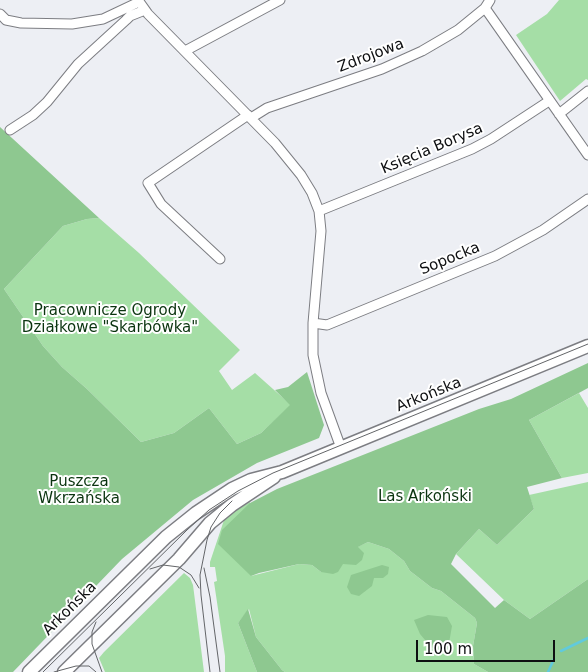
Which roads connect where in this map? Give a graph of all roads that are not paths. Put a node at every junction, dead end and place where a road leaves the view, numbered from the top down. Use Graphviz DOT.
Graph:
graph roads {
  1 [pos="269,0"];
  2 [pos="280,0"];
  3 [pos="490,0"];
  4 [pos="139,1"];
  5 [pos="484,8"];
  6 [pos="145,10"];
  7 [pos="256,12"];
  8 [pos="0,14"];
  9 [pos="185,51"];
  10 [pos="588,91"];
  11 [pos="549,101"];
  12 [pos="559,114"];
  13 [pos="250,117"];
  14 [pos="10,130"];
  15 [pos="588,155"];
  16 [pos="588,199"];
  17 [pos="319,210"];
  18 [pos="220,259"];
  19 [pos="313,324"];
  20 [pos="588,346"];
  21 [pos="341,448"];
  22 [pos="282,472"];
  23 [pos="28,672"];
  24 [pos="64,672"];
  1 -- 7 [label="street"];
  2 -- 7 [label="street"];
  3 -- 5 [label="street, Zdrojowa"];
  4 -- 6 [label="street"];
  4 -- 8 [label="street"];
  5 -- 11 [label="street"];
  5 -- 13 [label="street, Zdrojowa"];
  6 -- 9 [label="street"];
  6 -- 14 [label="street"];
  7 -- 9 [label="street"];
  9 -- 13 [label="street"];
  10 -- 12 [label="street"];
  11 -- 12 [label="street"];
  11 -- 17 [label="street, Księcia Borysa"];
  12 -- 15 [label="street"];
  13 -- 17 [label="street"];
  13 -- 18 [label="street, Zdrojowa"];
  16 -- 19 [label="street, Sopocka"];
  17 -- 19 [label="street"];
  19 -- 21 [label="street"];
  20 -- 21 [label="street, Arkońska"];
  21 -- 22 [label="street, Arkońska"];
  22 -- 23 [label="street, Arkońska"];
  22 -- 24 [label="street, Arkońska"];
}
